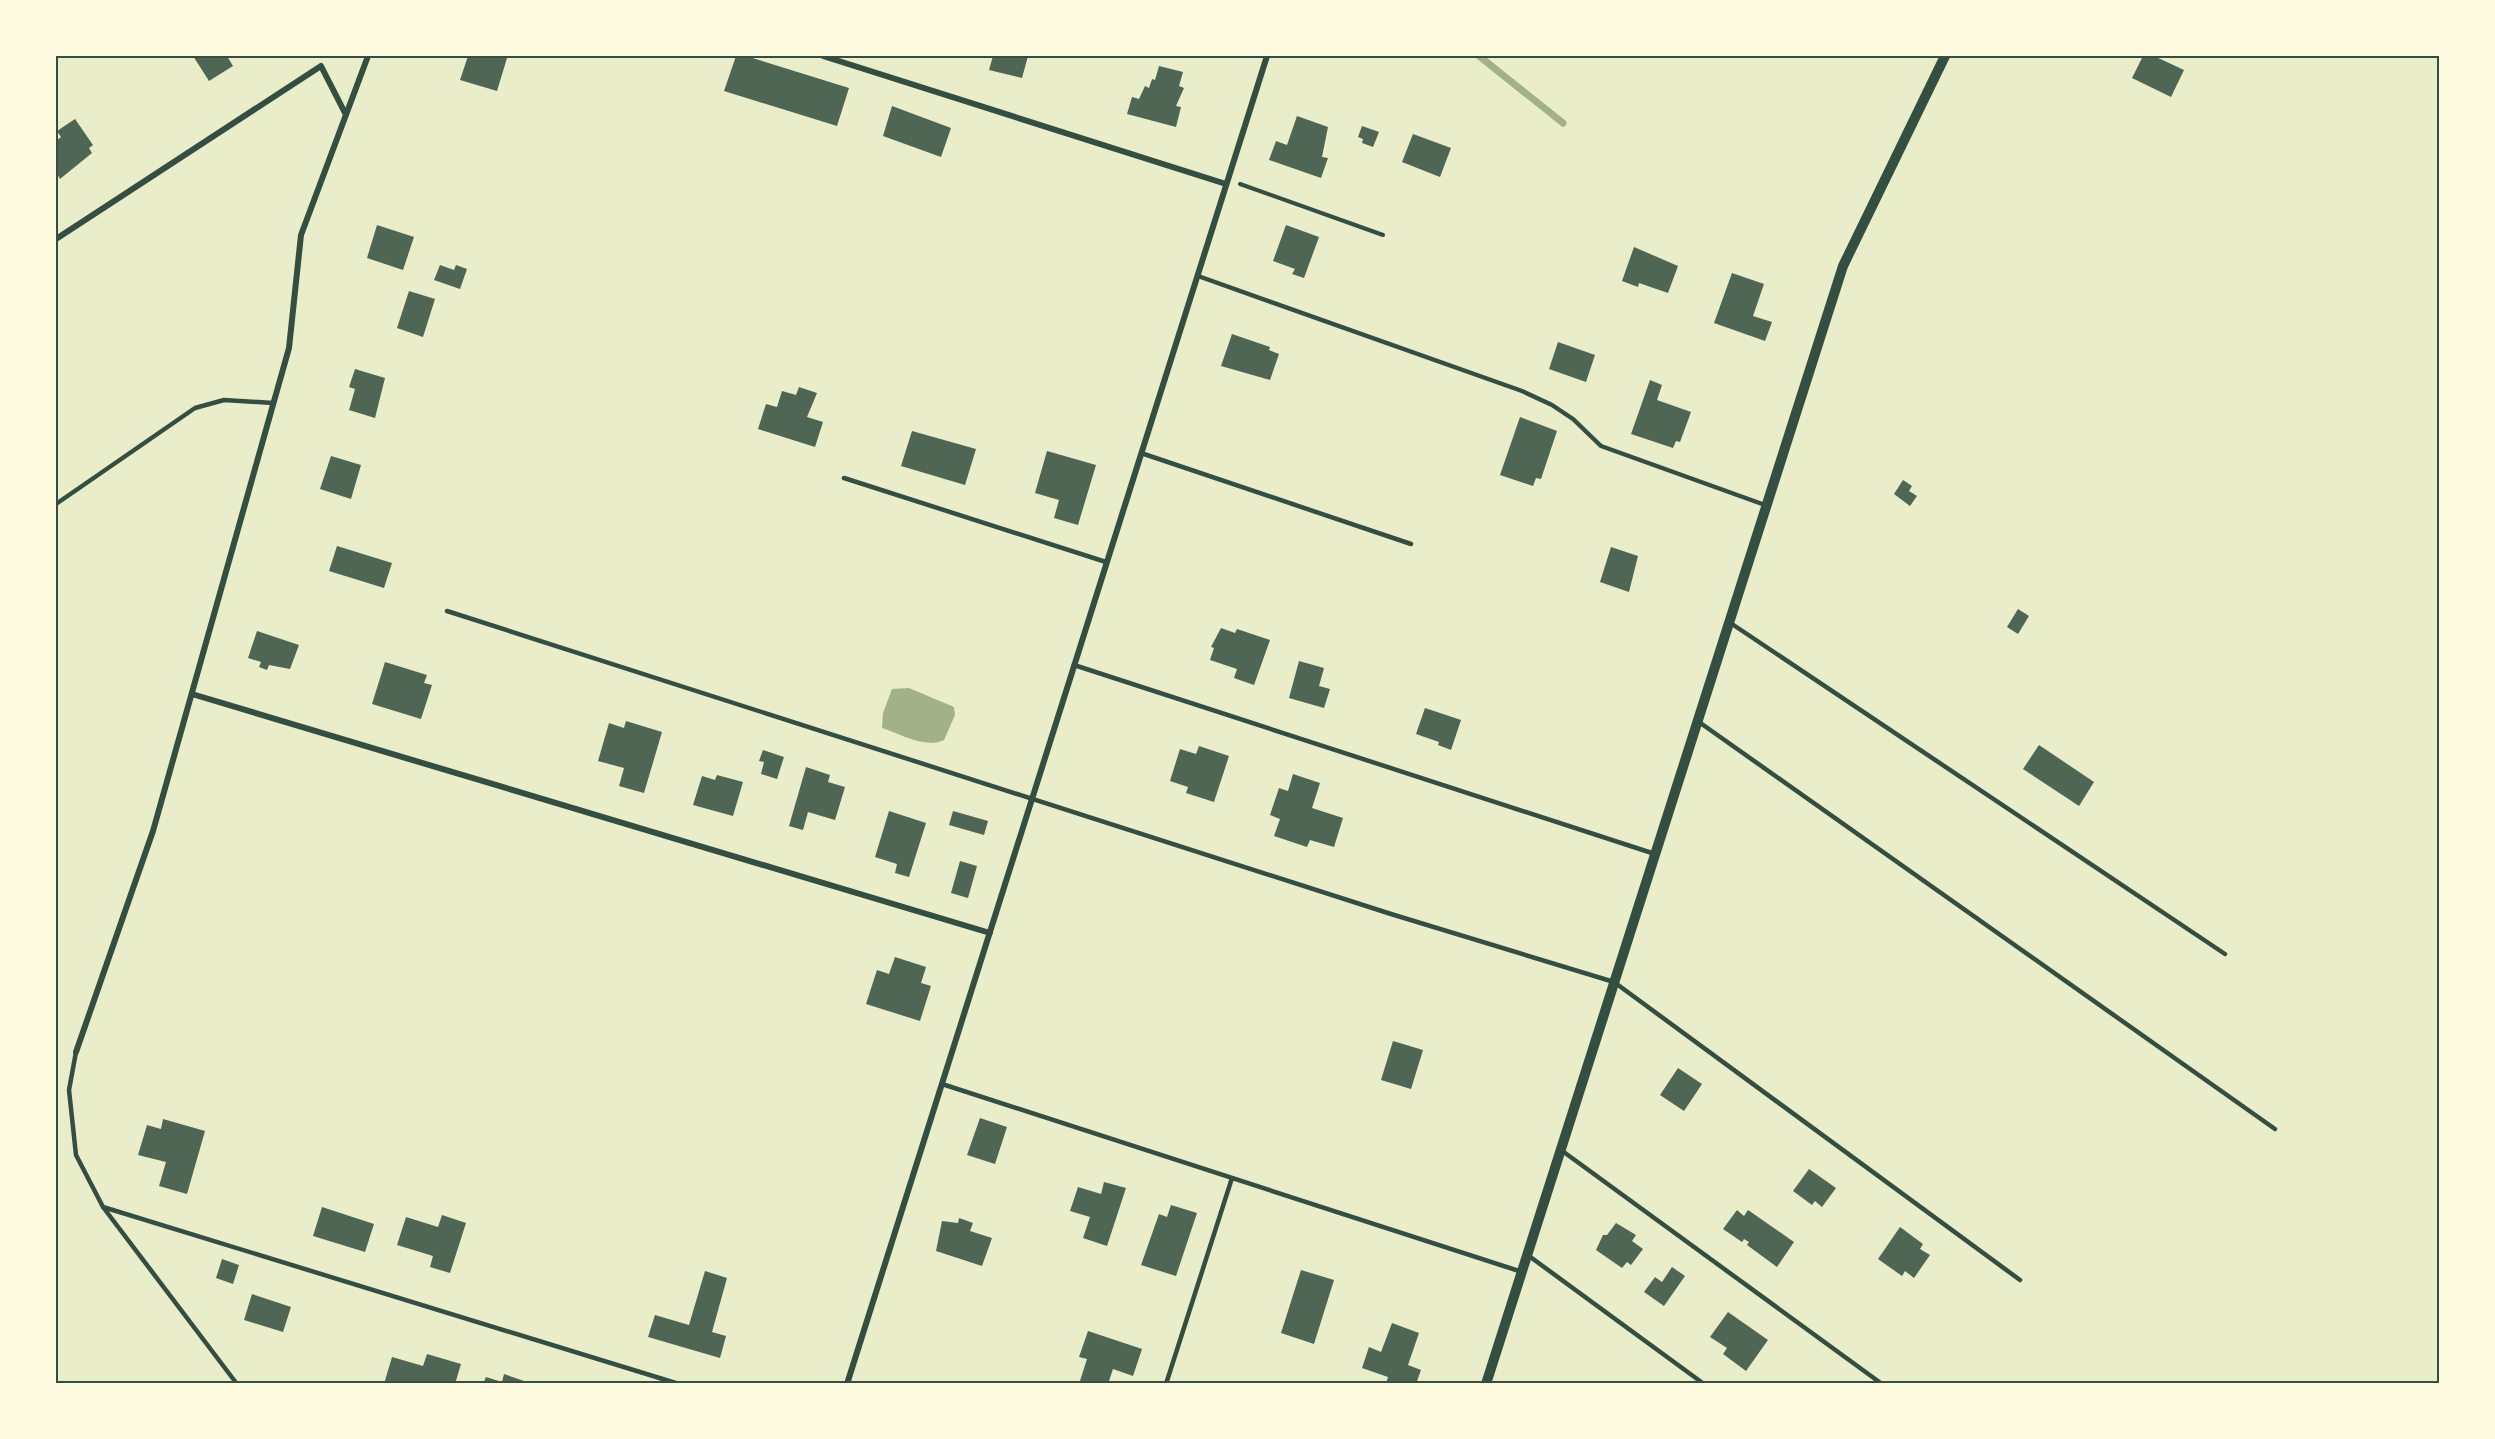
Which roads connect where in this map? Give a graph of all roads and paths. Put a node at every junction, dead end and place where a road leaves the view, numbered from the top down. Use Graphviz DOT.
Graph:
graph roads {
  1 [pos="368,56"];
  2 [pos="823,56"];
  3 [pos="1268,56"];
  4 [pos="1945,56"];
  5 [pos="345,113"];
  6 [pos="1227,182"];
  7 [pos="1383,235"];
  8 [pos="56,239"];
  9 [pos="1198,276"];
  10 [pos="273,403"];
  11 [pos="1141,453"];
  12 [pos="843,478"];
  13 [pos="56,504"];
  14 [pos="1765,505"];
  15 [pos="1412,544"];
  16 [pos="1106,562"];
  17 [pos="447,611"];
  18 [pos="1728,622"];
  19 [pos="1074,665"];
  20 [pos="192,693"];
  21 [pos="1697,721"];
  22 [pos="1034,798"];
  23 [pos="1655,854"];
  24 [pos="990,933"];
  25 [pos="2225,954"];
  26 [pos="1614,982"];
  27 [pos="76,1052"];
  28 [pos="942,1084"];
  29 [pos="2275,1129"];
  30 [pos="1561,1150"];
  31 [pos="1232,1178"];
  32 [pos="103,1207"];
  33 [pos="1527,1255"];
  34 [pos="1522,1272"];
  35 [pos="2020,1280"];
  36 [pos="237,1383"];
  37 [pos="679,1383"];
  38 [pos="847,1383"];
  39 [pos="1166,1383"];
  40 [pos="1486,1383"];
  41 [pos="1704,1383"];
  42 [pos="1882,1383"];
  1 -- 5 [label="street"];
  2 -- 6 [label="street"];
  3 -- 6 [label="street"];
  4 -- 14 [label="street"];
  5 -- 8 [label="street"];
  5 -- 10 [label="street"];
  6 -- 7 [label="path"];
  6 -- 9 [label="street"];
  9 -- 11 [label="street"];
  9 -- 14 [label="lane"];
  10 -- 13 [label="lane"];
  10 -- 20 [label="street"];
  11 -- 15 [label="lane"];
  11 -- 16 [label="street"];
  12 -- 16 [label="lane"];
  14 -- 18 [label="street"];
  16 -- 19 [label="street"];
  17 -- 22 [label="lane"];
  18 -- 21 [label="street"];
  18 -- 25 [label="lane"];
  19 -- 22 [label="street"];
  19 -- 23 [label="lane"];
  20 -- 24 [label="street"];
  20 -- 27 [label="street"];
  21 -- 23 [label="street"];
  21 -- 29 [label="lane"];
  22 -- 24 [label="street"];
  22 -- 26 [label="lane"];
  23 -- 26 [label="street"];
  24 -- 28 [label="street"];
  26 -- 30 [label="street"];
  26 -- 35 [label="lane"];
  27 -- 32 [label="lane"];
  28 -- 31 [label="lane"];
  28 -- 38 [label="street"];
  30 -- 33 [label="street"];
  30 -- 42 [label="lane"];
  31 -- 34 [label="lane"];
  31 -- 39 [label="lane"];
  32 -- 36 [label="lane"];
  32 -- 37 [label="lane"];
  33 -- 34 [label="street"];
  33 -- 41 [label="lane"];
  34 -- 40 [label="street"];
}
